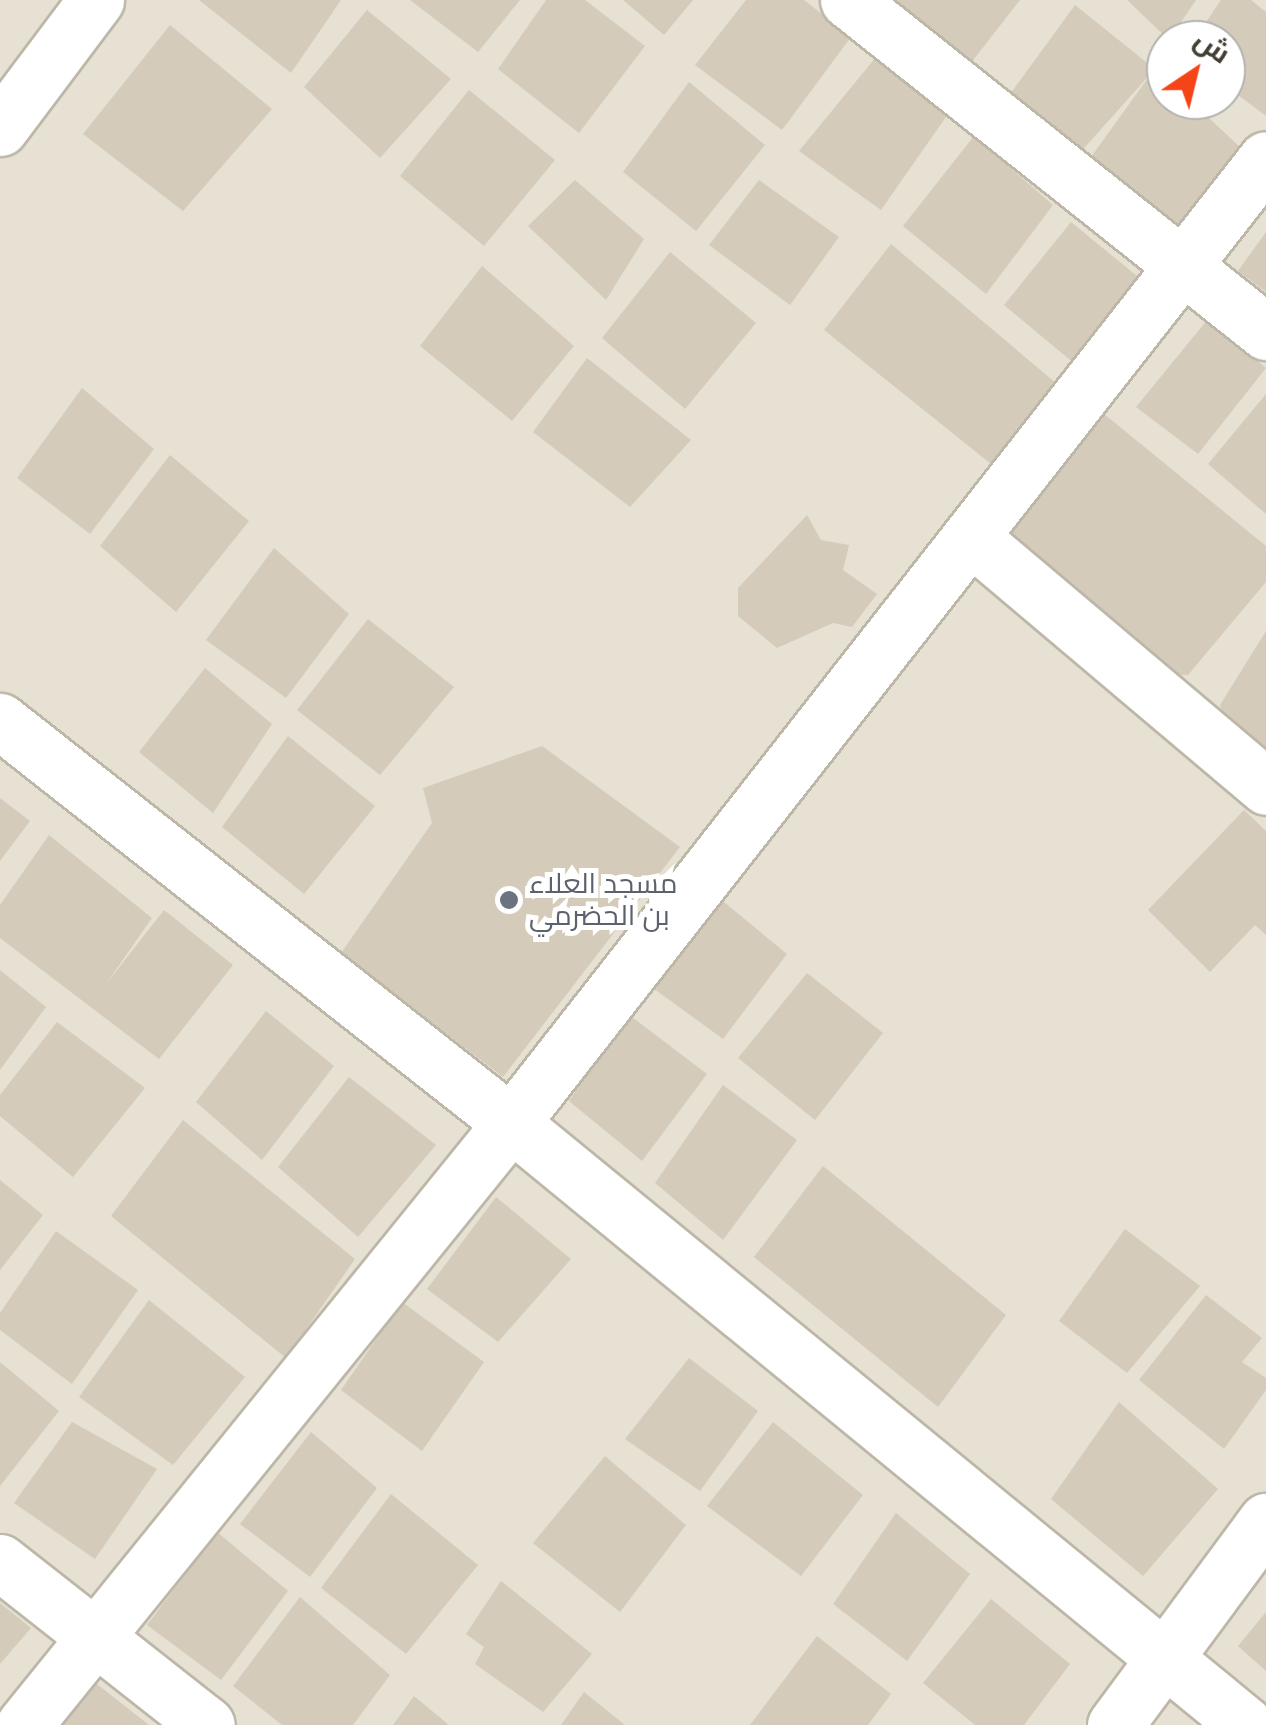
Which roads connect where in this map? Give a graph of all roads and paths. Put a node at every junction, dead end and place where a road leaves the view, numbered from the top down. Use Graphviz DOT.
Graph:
graph roads {
  1 [pos="96,0"];
  2 [pos="848,0"];
  3 [pos="0,128"];
  4 [pos="1266,159"];
  5 [pos="1183,267"];
  6 [pos="1266,332"];
  7 [pos="973,539"];
  8 [pos="0,722"];
  9 [pos="1266,788"];
  10 [pos="511,1123"];
  11 [pos="1266,1521"];
  12 [pos="0,1562"];
  13 [pos="94,1636"];
  14 [pos="1170,1658"];
  15 [pos="24,1725"];
  16 [pos="208,1725"];
  17 [pos="1115,1725"];
  18 [pos="1246,1725"];
  1 -- 3 [label="street"];
  2 -- 5 [label="street"];
  4 -- 5 [label="street"];
  5 -- 6 [label="street"];
  5 -- 7 [label="street"];
  7 -- 9 [label="street"];
  7 -- 10 [label="street"];
  8 -- 10 [label="street"];
  10 -- 13 [label="street"];
  10 -- 14 [label="street"];
  11 -- 14 [label="street"];
  12 -- 13 [label="street"];
  13 -- 15 [label="street"];
  13 -- 16 [label="street"];
  14 -- 17 [label="street"];
  14 -- 18 [label="street"];
}
